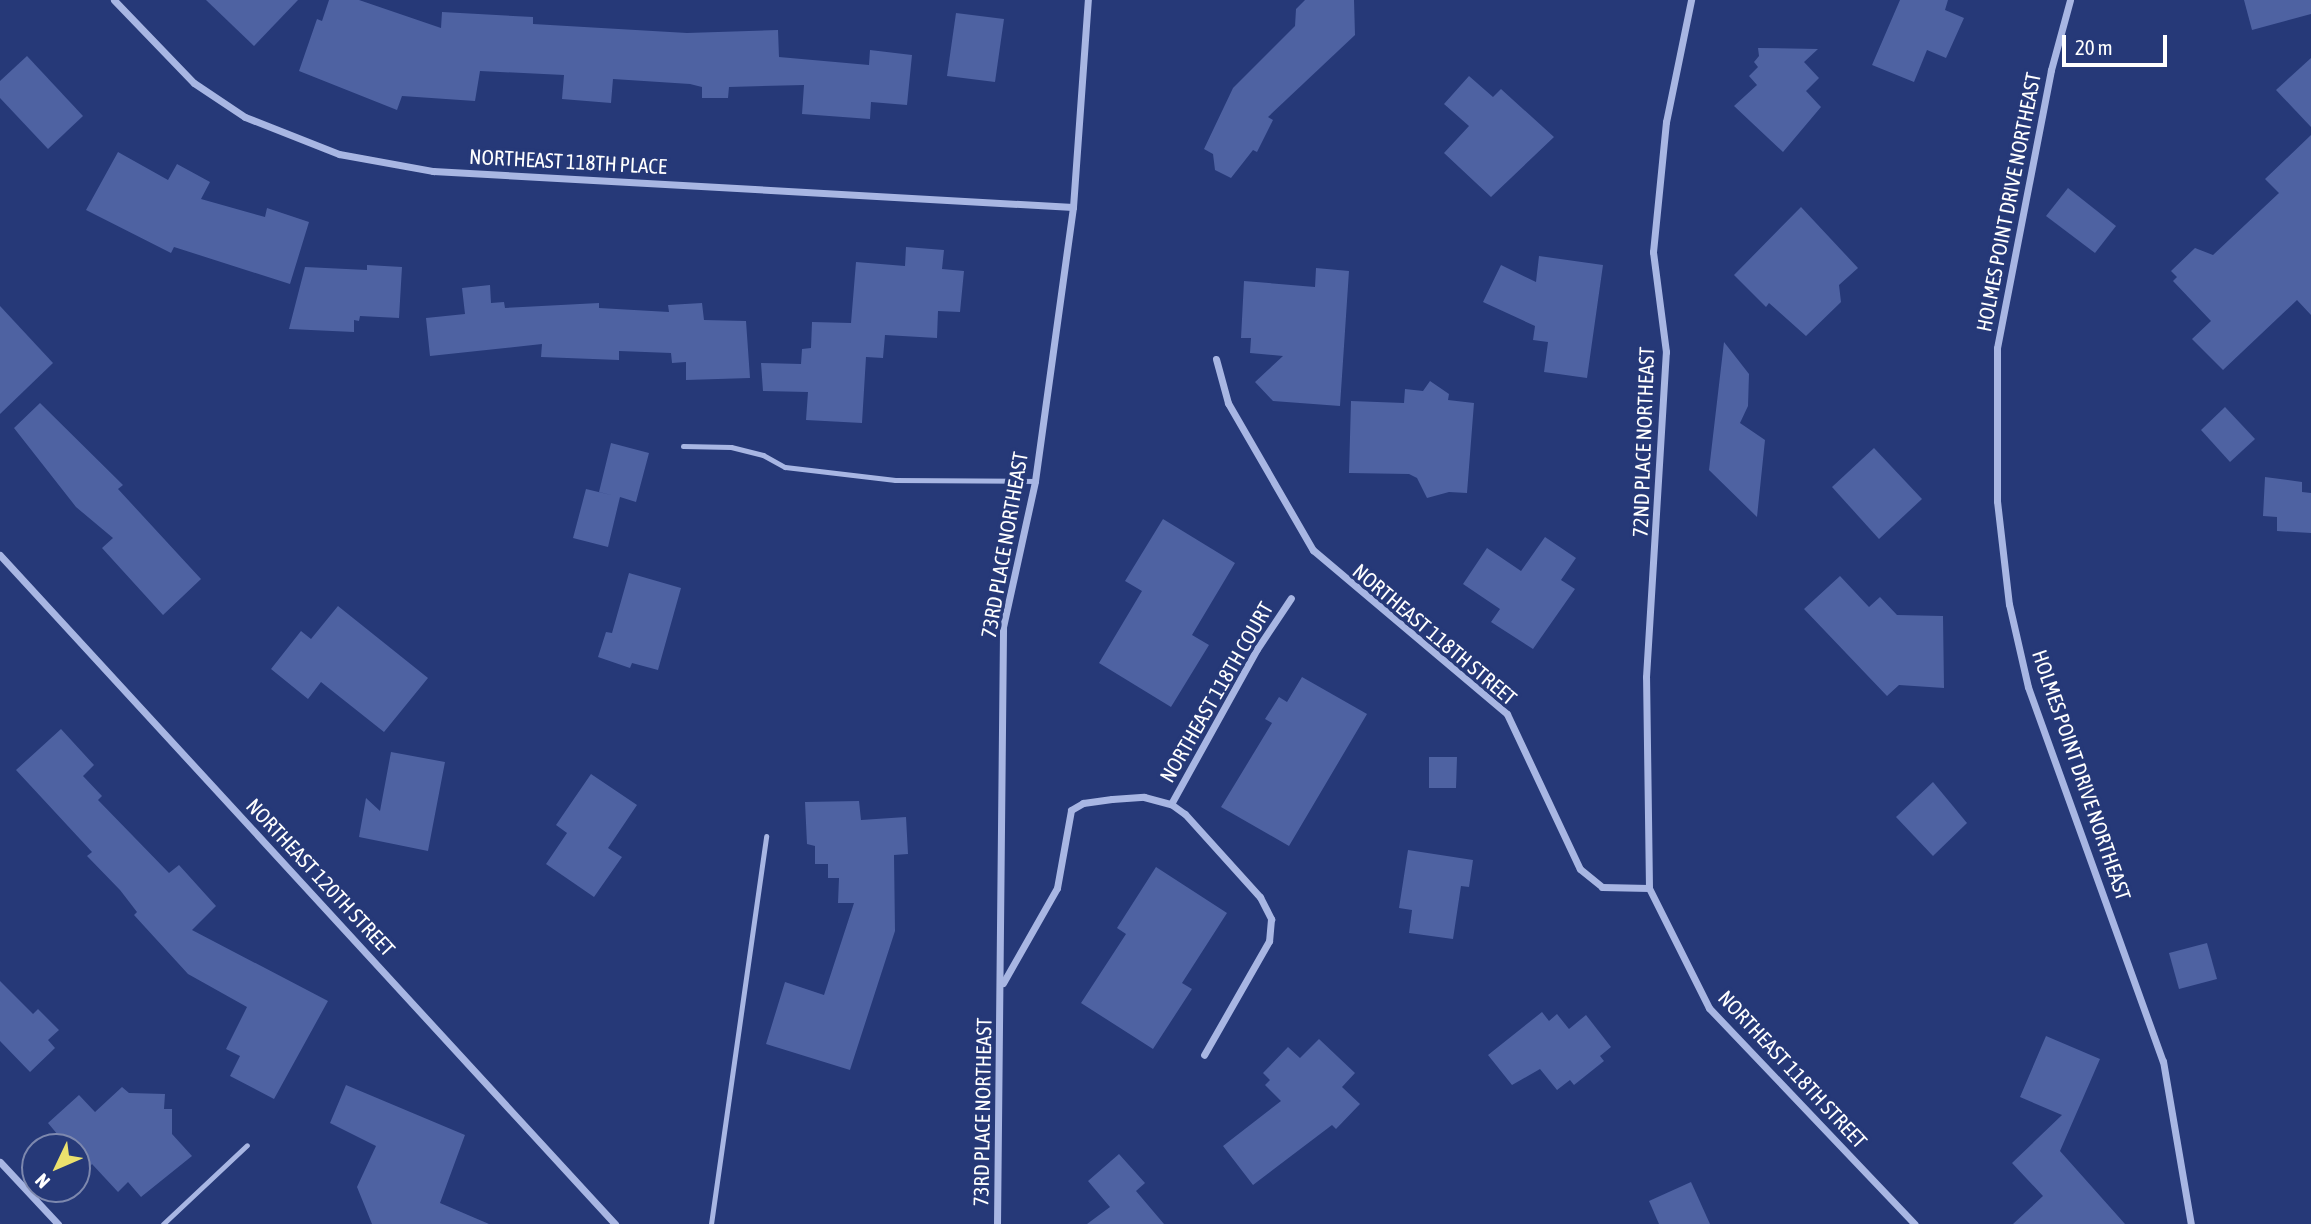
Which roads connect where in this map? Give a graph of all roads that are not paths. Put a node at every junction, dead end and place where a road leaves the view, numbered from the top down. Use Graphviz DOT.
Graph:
graph roads {
  1 [pos="114,0"];
  2 [pos="1088,0"];
  3 [pos="1691,0"];
  4 [pos="2070,0"];
  5 [pos="1073,207"];
  6 [pos="1216,359"];
  7 [pos="683,446"];
  8 [pos="1035,481"];
  9 [pos="0,555"];
  10 [pos="1291,598"];
  11 [pos="1171,804"];
  12 [pos="766,836"];
  13 [pos="1649,888"];
  14 [pos="1003,984"];
  15 [pos="1204,1055"];
  16 [pos="247,1145"];
  17 [pos="0,1162"];
  18 [pos="58,1224"];
  19 [pos="163,1224"];
  20 [pos="615,1224"];
  21 [pos="711,1224"];
  22 [pos="998,1224"];
  23 [pos="1915,1224"];
  24 [pos="2191,1224"];
  1 -- 5 [label="street, NORTHEAST 118TH PLACE"];
  2 -- 5 [label="street, 73RD PLACE NORTHEAST"];
  3 -- 13 [label="street, 72ND PLACE NORTHEAST"];
  4 -- 24 [label="street, HOLMES POINT DRIVE NORTHEAST"];
  5 -- 8 [label="street, 73RD PLACE NORTHEAST"];
  6 -- 13 [label="street, NORTHEAST 118TH STREET"];
  7 -- 8 [label="lane"];
  8 -- 14 [label="street, 73RD PLACE NORTHEAST"];
  9 -- 20 [label="street, NORTHEAST 120TH STREET"];
  10 -- 11 [label="street, NORTHEAST 118TH COURT"];
  11 -- 14 [label="street, NORTHEAST 118TH COURT"];
  11 -- 15 [label="street, NORTHEAST 118TH COURT"];
  12 -- 21 [label="lane"];
  13 -- 23 [label="street, NORTHEAST 118TH STREET"];
  14 -- 22 [label="street, 73RD PLACE NORTHEAST"];
  16 -- 19 [label="lane"];
  17 -- 18 [label="street"];
}
